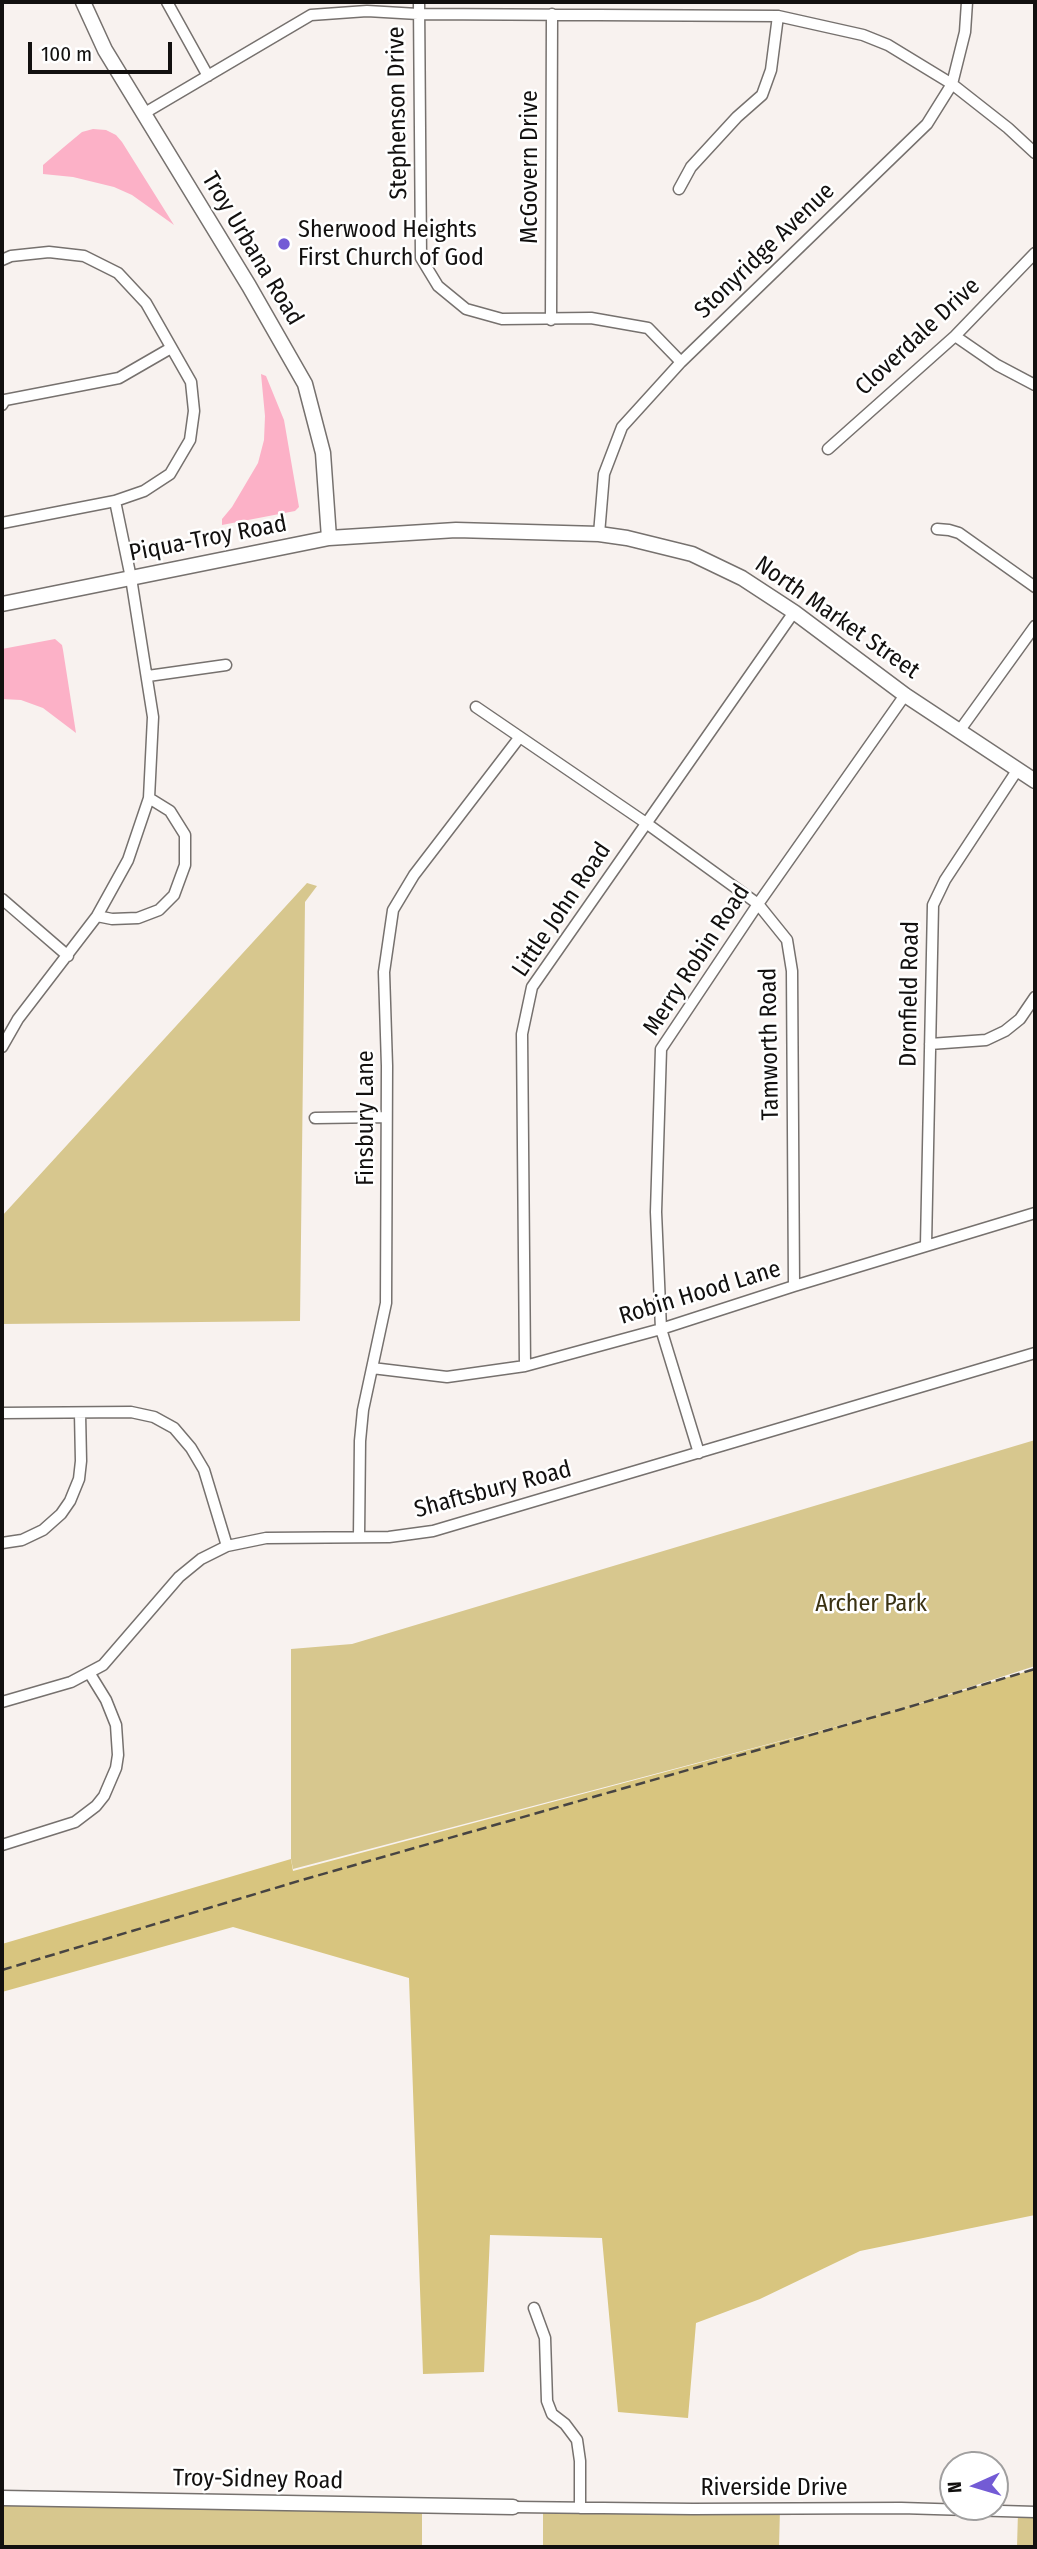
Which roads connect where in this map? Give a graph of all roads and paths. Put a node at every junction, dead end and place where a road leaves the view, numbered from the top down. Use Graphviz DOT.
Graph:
graph roads {
  1 [pos="83,2"];
  2 [pos="167,2"];
  3 [pos="967,2"];
  4 [pos="418,8"];
  5 [pos="552,14"];
  6 [pos="778,16"];
  7 [pos="208,76"];
  8 [pos="952,85"];
  9 [pos="143,114"];
  10 [pos="1035,153"];
  11 [pos="679,189"];
  12 [pos="1035,253"];
  13 [pos="2,260"];
  14 [pos="551,320"];
  15 [pos="955,336"];
  16 [pos="171,348"];
  17 [pos="681,362"];
  18 [pos="1035,385"];
  19 [pos="2,405"];
  20 [pos="828,449"];
  21 [pos="115,500"];
  22 [pos="2,523"];
  23 [pos="937,529"];
  24 [pos="426,533"];
  25 [pos="599,534"];
  26 [pos="329,538"];
  27 [pos="131,578"];
  28 [pos="1035,587"];
  29 [pos="2,604"];
  30 [pos="794,612"];
  31 [pos="1035,626"];
  32 [pos="226,665"];
  33 [pos="148,676"];
  34 [pos="905,695"];
  35 [pos="476,707"];
  36 [pos="960,730"];
  37 [pos="519,738"];
  38 [pos="1018,769"];
  39 [pos="1035,781"];
  40 [pos="149,798"];
  41 [pos="646,823"];
  42 [pos="2,899"];
  43 [pos="758,904"];
  44 [pos="97,916"];
  45 [pos="68,956"];
  46 [pos="1035,997"];
  47 [pos="930,1044"];
  48 [pos="2,1047"];
  49 [pos="386,1117"];
  50 [pos="315,1118"];
  51 [pos="1035,1213"];
  52 [pos="926,1245"];
  53 [pos="794,1286"];
  54 [pos="661,1329"];
  55 [pos="1035,1353"];
  56 [pos="526,1366"];
  57 [pos="372,1368"];
  58 [pos="2,1413"];
  59 [pos="79,1413"];
  60 [pos="699,1453"];
  61 [pos="359,1537"];
  62 [pos="2,1544"];
  63 [pos="227,1546"];
  64 [pos="90,1674"];
  65 [pos="2,1702"];
  66 [pos="2,1845"];
  67 [pos="534,2308"];
  68 [pos="2,2498"];
  69 [pos="513,2507"];
  70 [pos="580,2508"];
  71 [pos="1035,2512"];
  1 -- 9 [label="street, Troy Urbana Road"];
  2 -- 7 [label="street"];
  3 -- 8 [label="street, Stonyridge Avenue"];
  4 -- 5 [label="street"];
  4 -- 7 [label="street"];
  4 -- 14 [label="street, Stephenson Drive"];
  5 -- 6 [label="street"];
  5 -- 14 [label="street, McGovern Drive"];
  6 -- 8 [label="street"];
  6 -- 11 [label="street"];
  7 -- 9 [label="street"];
  8 -- 10 [label="street"];
  8 -- 17 [label="street, Stonyridge Avenue"];
  9 -- 26 [label="street, Troy Urbana Road"];
  12 -- 15 [label="street, Cloverdale Drive"];
  13 -- 16 [label="street"];
  14 -- 17 [label="street, Stephenson Drive"];
  15 -- 18 [label="street"];
  15 -- 20 [label="street, Cloverdale Drive"];
  16 -- 19 [label="street"];
  16 -- 21 [label="street"];
  17 -- 25 [label="street, Stonyridge Avenue"];
  21 -- 22 [label="street"];
  21 -- 27 [label="street"];
  23 -- 28 [label="street"];
  24 -- 25 [label="street, North Market Street"];
  24 -- 26 [label="street, Piqua-Troy Road"];
  25 -- 30 [label="street, North Market Street"];
  26 -- 27 [label="street, Piqua-Troy Road"];
  27 -- 29 [label="street, Piqua-Troy Road"];
  27 -- 33 [label="street"];
  30 -- 34 [label="street, North Market Street"];
  30 -- 41 [label="street, Little John Road"];
  31 -- 36 [label="street"];
  32 -- 33 [label="street"];
  33 -- 40 [label="street"];
  34 -- 36 [label="street, North Market Street"];
  34 -- 43 [label="street, Merry Robin Road"];
  35 -- 37 [label="street, Tamworth Road"];
  36 -- 38 [label="street, North Market Street"];
  37 -- 41 [label="street, Tamworth Road"];
  37 -- 49 [label="street, Finsbury Lane"];
  38 -- 39 [label="street, North Market Street"];
  38 -- 47 [label="street, Dronfield Road"];
  40 -- 44 [label="street"];
  40 -- 44 [label="street"];
  41 -- 43 [label="street, Tamworth Road"];
  41 -- 56 [label="street, Little John Road"];
  42 -- 45 [label="street"];
  43 -- 53 [label="street, Tamworth Road"];
  43 -- 54 [label="street, Merry Robin Road"];
  44 -- 45 [label="street"];
  45 -- 48 [label="street"];
  46 -- 47 [label="street"];
  47 -- 52 [label="street, Dronfield Road"];
  49 -- 50 [label="street"];
  49 -- 57 [label="street, Finsbury Lane"];
  51 -- 52 [label="street, Robin Hood Lane"];
  52 -- 53 [label="street, Robin Hood Lane"];
  53 -- 54 [label="street, Robin Hood Lane"];
  54 -- 56 [label="street, Robin Hood Lane"];
  54 -- 60 [label="street, Merry Robin Road"];
  55 -- 60 [label="street, Shaftsbury Road"];
  56 -- 57 [label="street, Robin Hood Lane"];
  57 -- 61 [label="street, Finsbury Lane"];
  58 -- 59 [label="street"];
  59 -- 62 [label="street"];
  59 -- 63 [label="street"];
  60 -- 61 [label="street, Shaftsbury Road"];
  61 -- 63 [label="street, Shaftsbury Road"];
  63 -- 64 [label="street, Shaftsbury Road"];
  64 -- 65 [label="street, Shaftsbury Road"];
  64 -- 66 [label="street"];
  67 -- 70 [label="street"];
  68 -- 69 [label="street, Troy-Sidney Road"];
  69 -- 70 [label="street, Riverside Drive"];
  70 -- 71 [label="street, Riverside Drive"];
}
